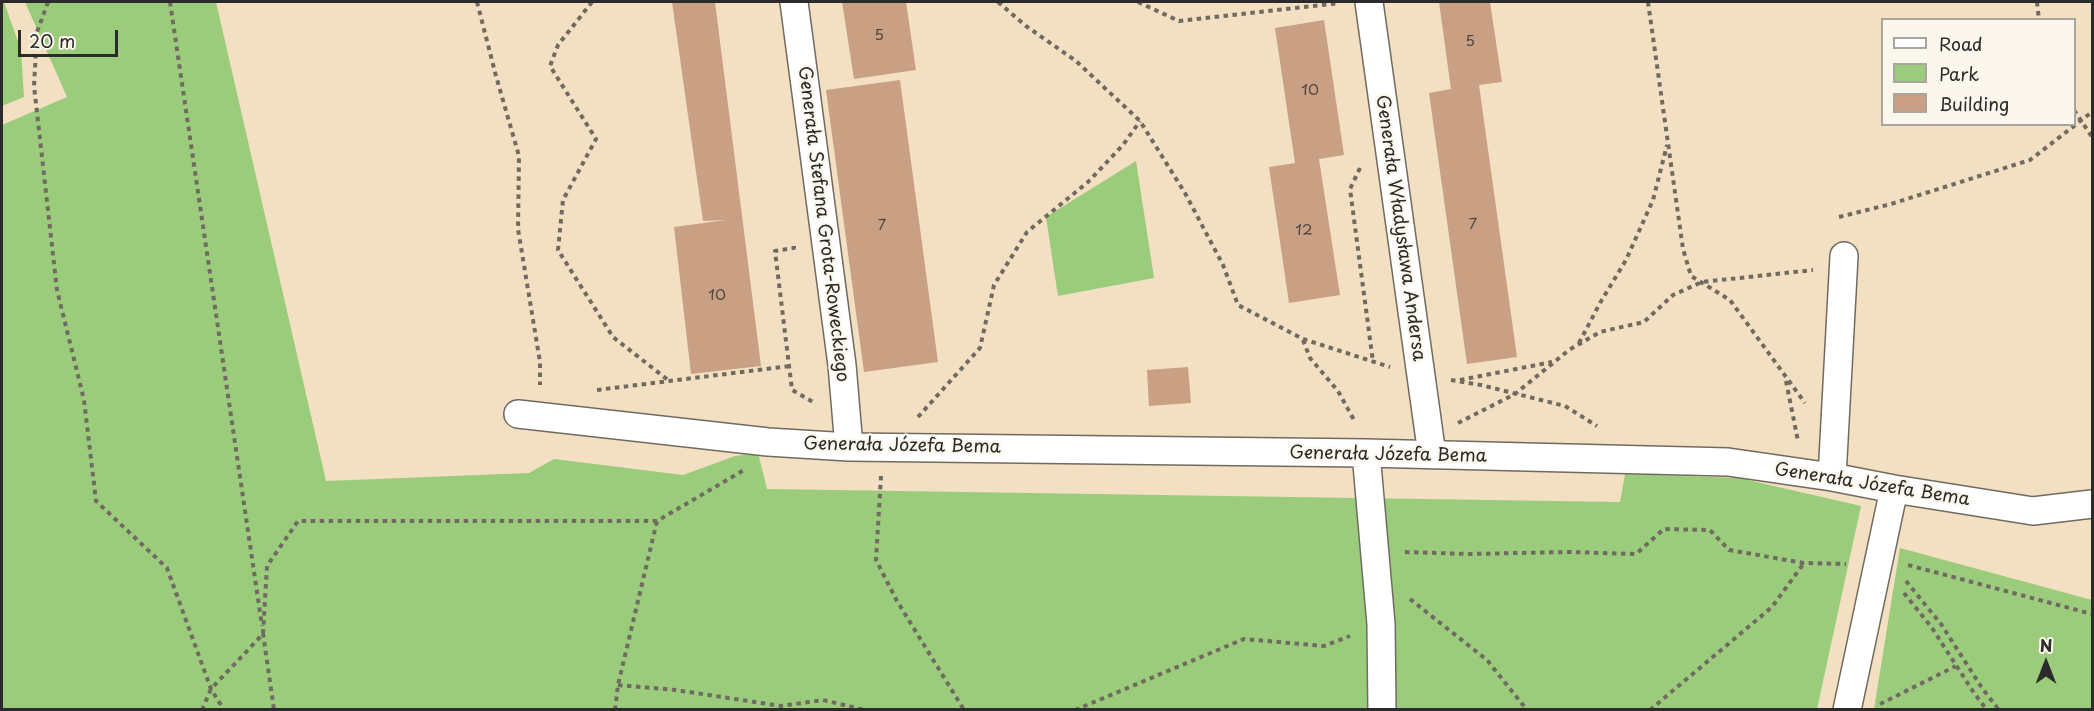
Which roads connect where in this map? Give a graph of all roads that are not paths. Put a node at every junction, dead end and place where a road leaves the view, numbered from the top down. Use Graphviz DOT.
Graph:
graph roads {
  1 [pos="794,2"];
  2 [pos="1369,2"];
  3 [pos="1844,256"];
  4 [pos="518,414"];
  5 [pos="848,434"];
  6 [pos="1366,453"];
  7 [pos="1432,455"];
  8 [pos="1832,477"];
  9 [pos="1894,489"];
  10 [pos="2092,504"];
  11 [pos="1383,710"];
  12 [pos="1847,710"];
  1 -- 5 [label="street, Generała Stefana Grota-Roweckiego"];
  2 -- 7 [label="street, Generała Władysława Andersa"];
  3 -- 8 [label="street"];
  4 -- 5 [label="street, Generała Józefa Bema"];
  5 -- 6 [label="street, Generała Józefa Bema"];
  6 -- 7 [label="street, Generała Józefa Bema"];
  6 -- 11 [label="street"];
  7 -- 8 [label="street, Generała Józefa Bema"];
  8 -- 9 [label="street, Generała Józefa Bema"];
  9 -- 10 [label="street, Generała Józefa Bema"];
  9 -- 12 [label="street"];
}
